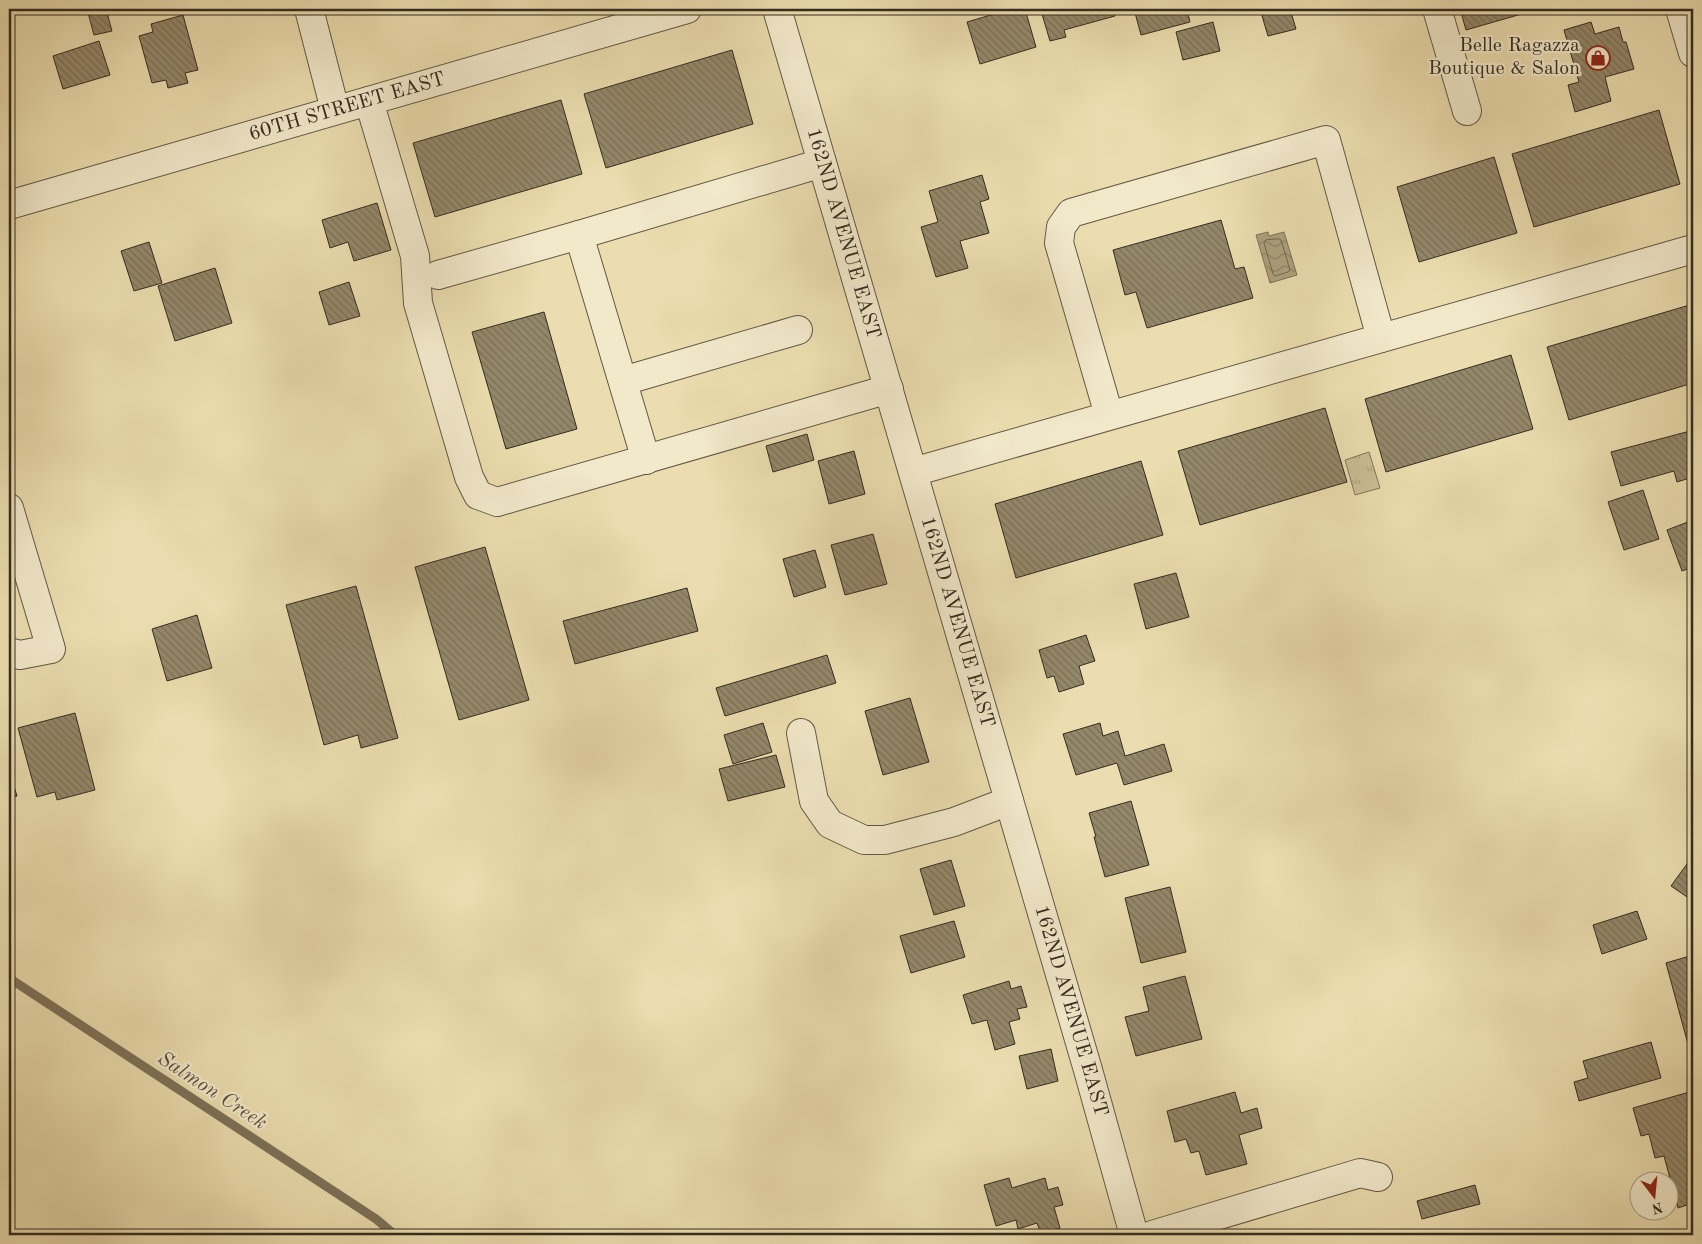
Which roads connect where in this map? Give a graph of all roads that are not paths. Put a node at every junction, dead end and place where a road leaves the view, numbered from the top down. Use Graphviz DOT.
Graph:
graph roads {
  1 [pos="309,9"];
  2 [pos="687,9"];
  3 [pos="777,9"];
  4 [pos="1437,9"];
  5 [pos="1680,9"];
  6 [pos="653,14"];
  7 [pos="1693,53"];
  8 [pos="368,101"];
  9 [pos="335,110"];
  10 [pos="1467,111"];
  11 [pos="822,163"];
  12 [pos="9,205"];
  13 [pos="579,235"];
  14 [pos="1693,249"];
  15 [pos="438,274"];
  16 [pos="798,330"];
  17 [pos="1381,338"];
  18 [pos="623,381"];
  19 [pos="889,389"];
  20 [pos="1109,416"];
  21 [pos="646,460"];
  22 [pos="913,472"];
  23 [pos="9,508"];
  24 [pos="9,652"];
  25 [pos="801,733"];
  26 [pos="1009,801"];
  27 [pos="1378,1177"];
  28 [pos="1134,1235"];
  29 [pos="1152,1235"];
  1 -- 9 [label="street"];
  2 -- 6 [label="street, 60TH STREET EAST"];
  3 -- 11 [label="street, 162ND AVENUE EAST"];
  4 -- 10 [label="street"];
  5 -- 7 [label="street"];
  6 -- 8 [label="street, 60TH STREET EAST"];
  8 -- 9 [label="street, 60TH STREET EAST"];
  8 -- 21 [label="street"];
  9 -- 12 [label="street, 60TH STREET EAST"];
  11 -- 13 [label="street"];
  11 -- 19 [label="street, 162ND AVENUE EAST"];
  13 -- 15 [label="street"];
  13 -- 18 [label="street"];
  14 -- 17 [label="street"];
  16 -- 18 [label="street"];
  17 -- 20 [label="street"];
  17 -- 20 [label="street"];
  18 -- 21 [label="street"];
  19 -- 21 [label="street"];
  19 -- 22 [label="street, 162ND AVENUE EAST"];
  20 -- 22 [label="street"];
  22 -- 26 [label="street, 162ND AVENUE EAST"];
  23 -- 24 [label="street"];
  25 -- 26 [label="street"];
  26 -- 28 [label="street, 162ND AVENUE EAST"];
  27 -- 29 [label="street"];
}
